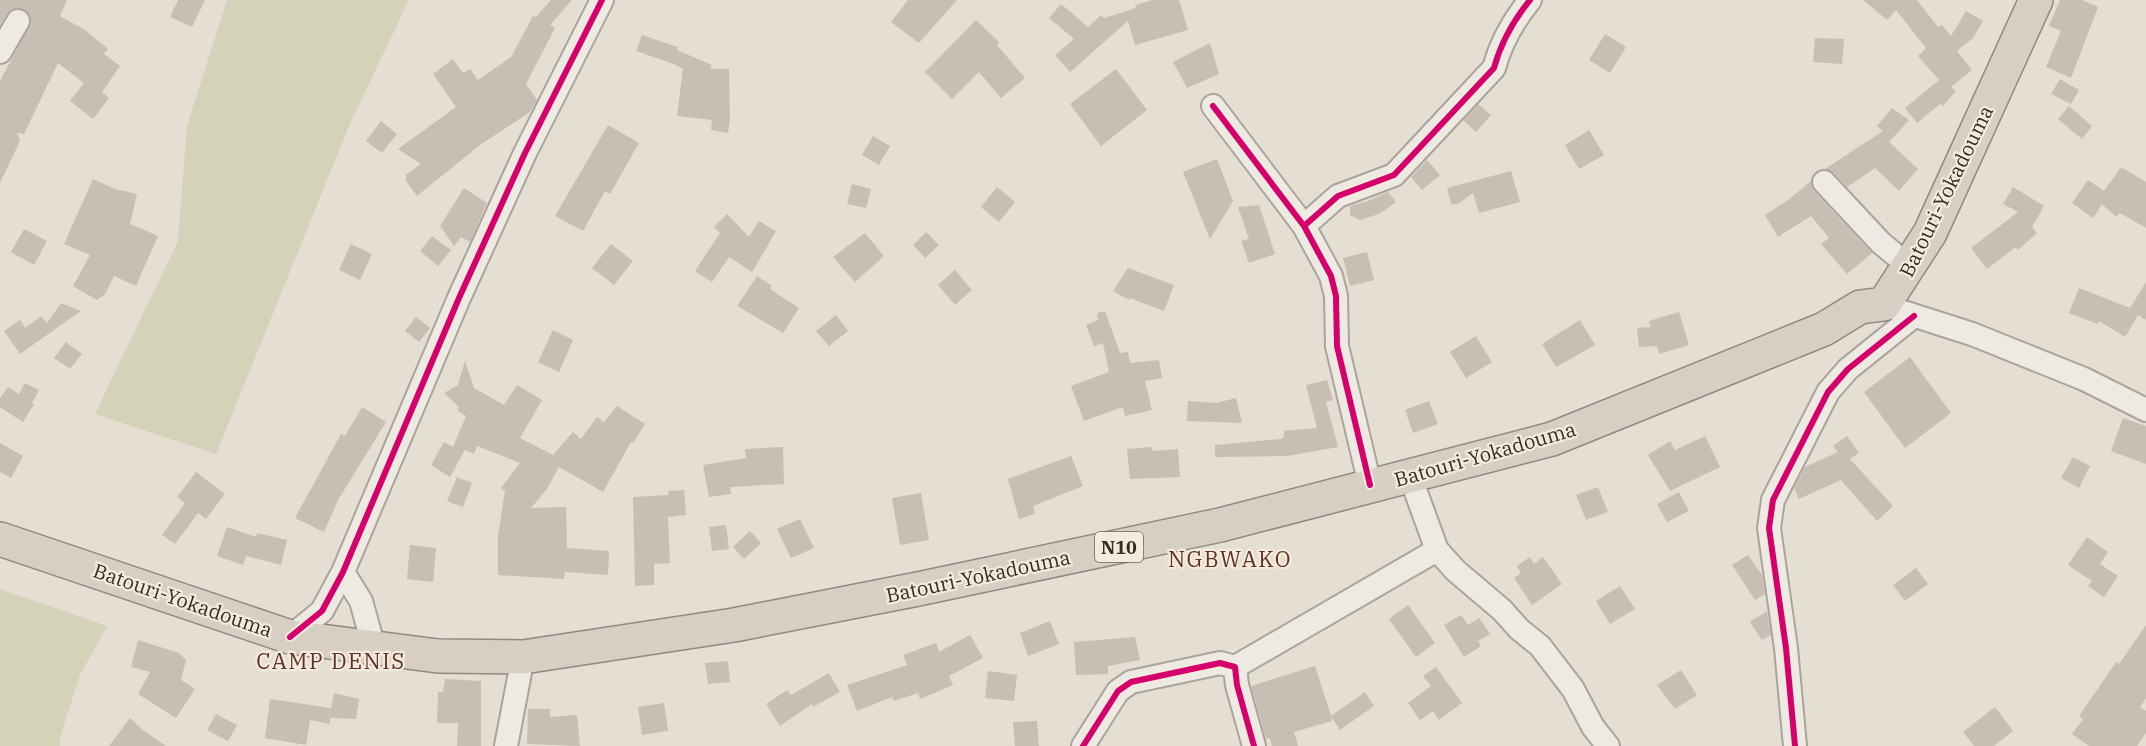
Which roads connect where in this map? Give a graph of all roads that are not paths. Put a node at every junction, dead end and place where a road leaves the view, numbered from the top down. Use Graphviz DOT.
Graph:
graph roads {
  1 [pos="602,0"];
  2 [pos="1530,0"];
  3 [pos="2036,0"];
  4 [pos="18,21"];
  5 [pos="0,52"];
  6 [pos="1213,106"];
  7 [pos="1824,182"];
  8 [pos="1304,226"];
  9 [pos="1910,267"];
  10 [pos="1899,310"];
  11 [pos="2146,410"];
  12 [pos="1410,476"];
  13 [pos="1370,485"];
  14 [pos="0,539"];
  15 [pos="1437,550"];
  16 [pos="343,572"];
  17 [pos="290,637"];
  18 [pos="374,648"];
  19 [pos="523,657"];
  20 [pos="1235,667"];
  21 [pos="506,746"];
  22 [pos="1083,746"];
  23 [pos="1254,746"];
  24 [pos="1608,746"];
  25 [pos="1795,746"];
  1 -- 16 [label="street"];
  2 -- 8 [label="street"];
  3 -- 9 [label="highway, Batouri-Yokadouma"];
  4 -- 5 [label="street"];
  6 -- 8 [label="street"];
  7 -- 9 [label="street"];
  8 -- 13 [label="street"];
  9 -- 10 [label="highway, Batouri-Yokadouma"];
  10 -- 11 [label="street"];
  10 -- 12 [label="highway, Batouri-Yokadouma / N10"];
  10 -- 25 [label="street"];
  12 -- 13 [label="highway, Batouri-Yokadouma / N10"];
  12 -- 15 [label="street"];
  13 -- 19 [label="highway, Batouri-Yokadouma / N10"];
  14 -- 17 [label="highway, Batouri-Yokadouma / N10"];
  15 -- 20 [label="street"];
  15 -- 24 [label="street"];
  16 -- 17 [label="street"];
  16 -- 18 [label="street"];
  17 -- 18 [label="highway, Batouri-Yokadouma / N10"];
  18 -- 19 [label="highway, Batouri-Yokadouma / N10"];
  19 -- 21 [label="street"];
  20 -- 22 [label="street"];
  20 -- 23 [label="street"];
}
